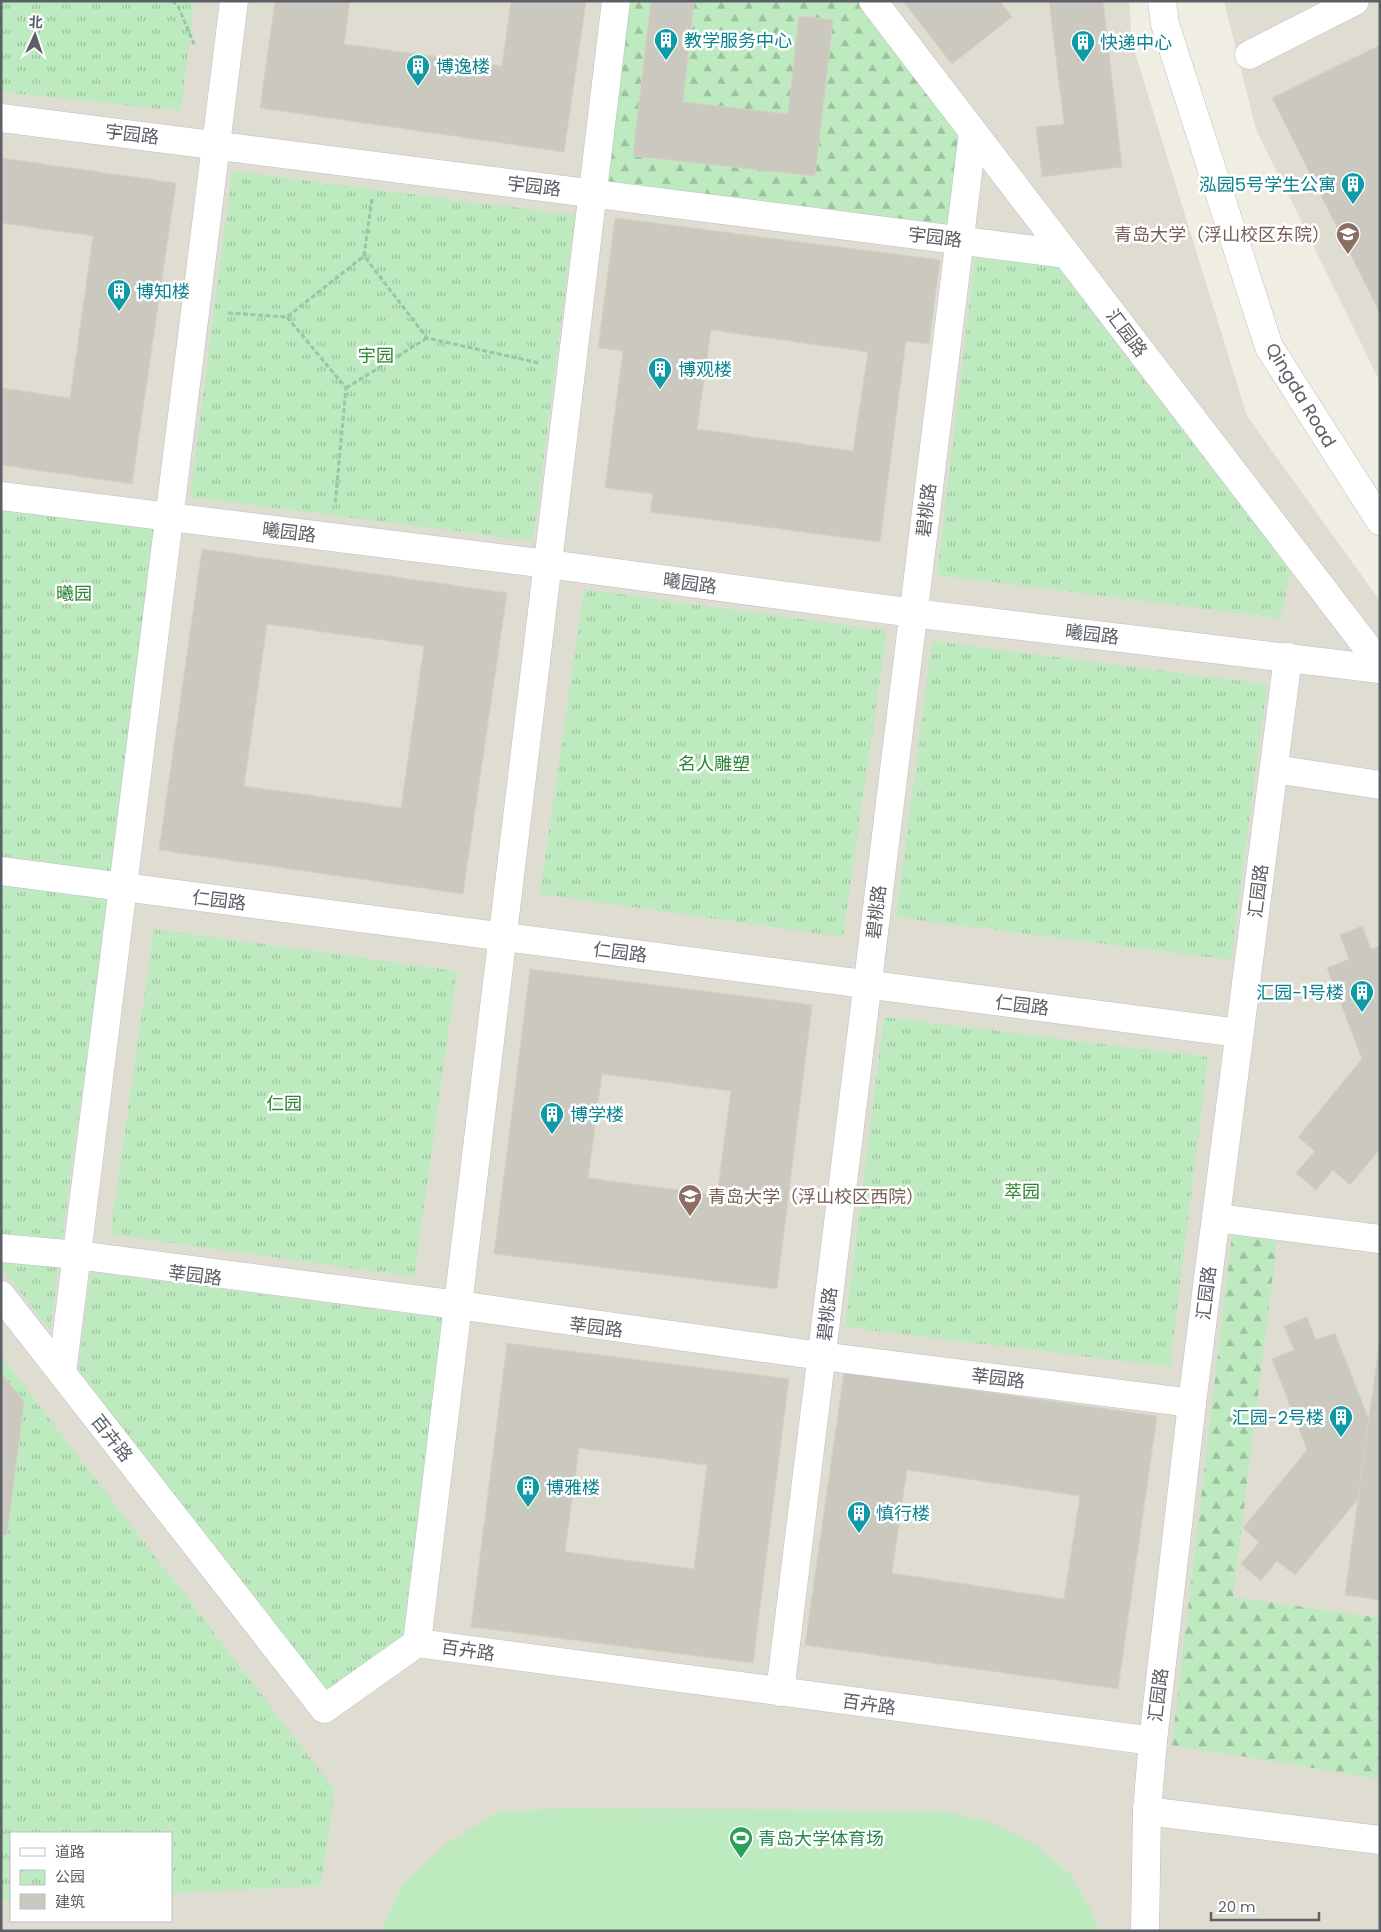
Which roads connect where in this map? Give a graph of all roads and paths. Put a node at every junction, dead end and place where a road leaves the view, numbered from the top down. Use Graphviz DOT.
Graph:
graph roads {
  1 [pos="234,1"];
  2 [pos="616,1"];
  3 [pos="873,1"];
  4 [pos="1162,1"];
  5 [pos="1355,1"];
  6 [pos="1249,55"];
  7 [pos="1,118"];
  8 [pos="973,132"];
  9 [pos="216,145"];
  10 [pos="377,166"];
  11 [pos="593,193"];
  12 [pos="959,240"];
  13 [pos="1066,254"];
  14 [pos="364,256"];
  15 [pos="195,310"];
  16 [pos="287,317"];
  17 [pos="427,338"];
  18 [pos="571,370"];
  19 [pos="346,388"];
  20 [pos="1,496"];
  21 [pos="169,517"];
  22 [pos="1380,522"];
  23 [pos="332,538"];
  24 [pos="548,564"];
  25 [pos="913,613"];
  26 [pos="1288,657"];
  27 [pos="1380,664"];
  28 [pos="1380,669"];
  29 [pos="1274,769"];
  30 [pos="1380,785"];
  31 [pos="1,871"];
  32 [pos="123,887"];
  33 [pos="503,937"];
  34 [pos="867,984"];
  35 [pos="1239,1033"];
  36 [pos="1216,1218"];
  37 [pos="1380,1240"];
  38 [pos="1,1249"];
  39 [pos="77,1257"];
  40 [pos="1,1295"];
  41 [pos="458,1307"];
  42 [pos="821,1356"];
  43 [pos="62,1373"];
  44 [pos="1192,1403"];
  45 [pos="417,1643"];
  46 [pos="780,1692"];
  47 [pos="1152,1742"];
  48 [pos="1147,1811"];
  49 [pos="1380,1840"];
  50 [pos="1146,1931"];
  1 -- 9 [label="street"];
  2 -- 11 [label="street"];
  3 -- 8 [label="street, 汇园路"];
  4 -- 22 [label="street, Qingda Road"];
  5 -- 6 [label="street"];
  7 -- 9 [label="street, 宇园路"];
  8 -- 12 [label="street, 碧桃路"];
  8 -- 13 [label="street, 汇园路"];
  9 -- 10 [label="street, 宇园路"];
  9 -- 15 [label="street"];
  10 -- 11 [label="street, 宇园路"];
  10 -- 14 [label="path"];
  11 -- 12 [label="street, 宇园路"];
  11 -- 18 [label="street"];
  12 -- 13 [label="street, 宇园路"];
  12 -- 25 [label="street, 碧桃路"];
  13 -- 27 [label="street, 汇园路"];
  14 -- 16 [label="path"];
  14 -- 17 [label="path"];
  15 -- 16 [label="path"];
  15 -- 21 [label="street"];
  16 -- 19 [label="path"];
  17 -- 18 [label="path"];
  17 -- 19 [label="path"];
  18 -- 24 [label="street"];
  19 -- 23 [label="path"];
  20 -- 21 [label="street, 曦园路"];
  21 -- 23 [label="street, 曦园路"];
  21 -- 32 [label="street"];
  23 -- 24 [label="street, 曦园路"];
  24 -- 25 [label="street, 曦园路"];
  24 -- 33 [label="street"];
  25 -- 26 [label="street, 曦园路"];
  25 -- 34 [label="street, 碧桃路"];
  26 -- 28 [label="street, 曦园路"];
  26 -- 29 [label="street, 汇园路"];
  29 -- 30 [label="street"];
  29 -- 35 [label="street, 汇园路"];
  31 -- 32 [label="street, 仁园路"];
  32 -- 33 [label="street, 仁园路"];
  32 -- 39 [label="street"];
  33 -- 34 [label="street, 仁园路"];
  33 -- 41 [label="street"];
  34 -- 35 [label="street, 仁园路"];
  34 -- 42 [label="street, 碧桃路"];
  35 -- 36 [label="street, 汇园路"];
  36 -- 37 [label="street"];
  36 -- 44 [label="street, 汇园路"];
  38 -- 39 [label="street, 莘园路"];
  39 -- 41 [label="street, 莘园路"];
  39 -- 43 [label="street"];
  40 -- 43 [label="street, 百卉路"];
  41 -- 42 [label="street, 莘园路"];
  41 -- 45 [label="street"];
  42 -- 44 [label="street, 莘园路"];
  42 -- 46 [label="street, 碧桃路"];
  43 -- 45 [label="street, 百卉路"];
  44 -- 47 [label="street, 汇园路"];
  45 -- 46 [label="street, 百卉路"];
  46 -- 47 [label="street, 百卉路"];
  47 -- 48 [label="street, 汇园路"];
  48 -- 49 [label="street"];
  48 -- 50 [label="street, 汇园路"];
}
